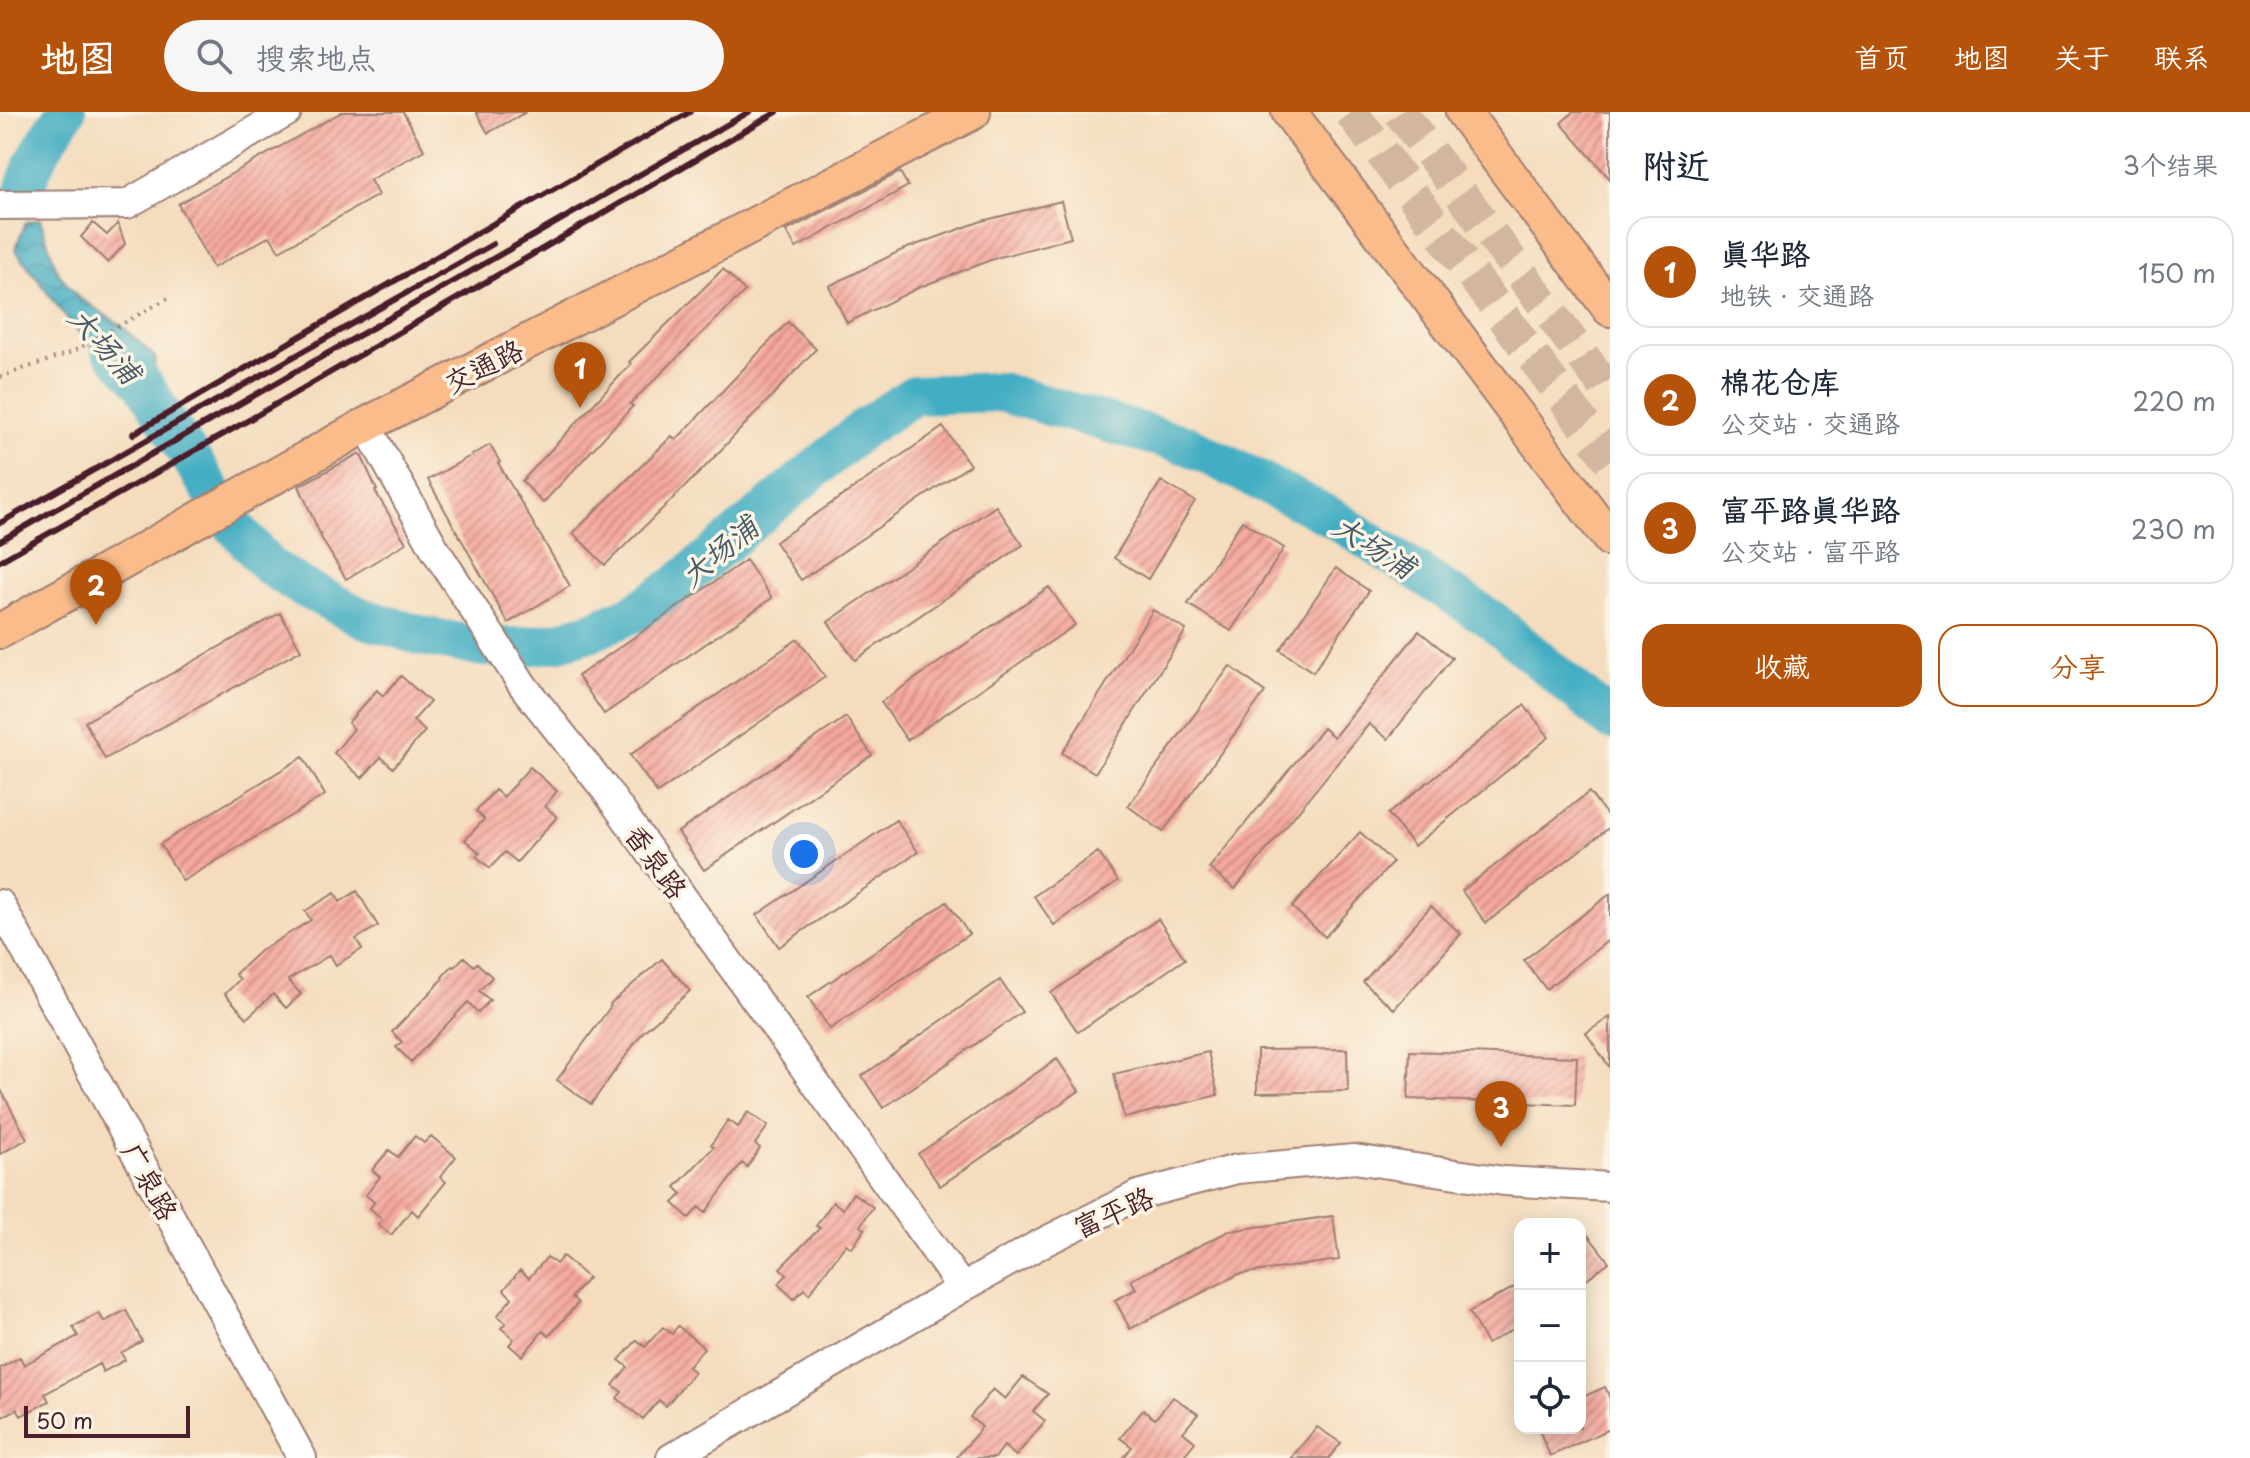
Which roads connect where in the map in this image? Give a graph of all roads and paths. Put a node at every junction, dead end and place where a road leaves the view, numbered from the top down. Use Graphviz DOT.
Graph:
graph roads {
  1 [pos="287,112"];
  2 [pos="973,112"];
  3 [pos="1289,112"];
  4 [pos="1463,112"];
  5 [pos="0,205"];
  6 [pos="172,296"];
  7 [pos="1610,309"];
  8 [pos="0,377"];
  9 [pos="366,425"];
  10 [pos="1610,539"];
  11 [pos="0,631"];
  12 [pos="0,904"];
  13 [pos="1610,1187"];
  14 [pos="962,1288"];
  15 [pos="302,1458"];
  16 [pos="671,1458"];
  1 -- 5 [label="street"];
  2 -- 9 [label="main road, 交通路"];
  3 -- 10 [label="main road"];
  4 -- 7 [label="main road"];
  6 -- 8 [label="path"];
  9 -- 11 [label="main road, 交通路"];
  9 -- 14 [label="street, 香泉路"];
  12 -- 15 [label="street, 广泉路"];
  13 -- 14 [label="street, 富平路"];
  14 -- 16 [label="street, 富平路"];
}
